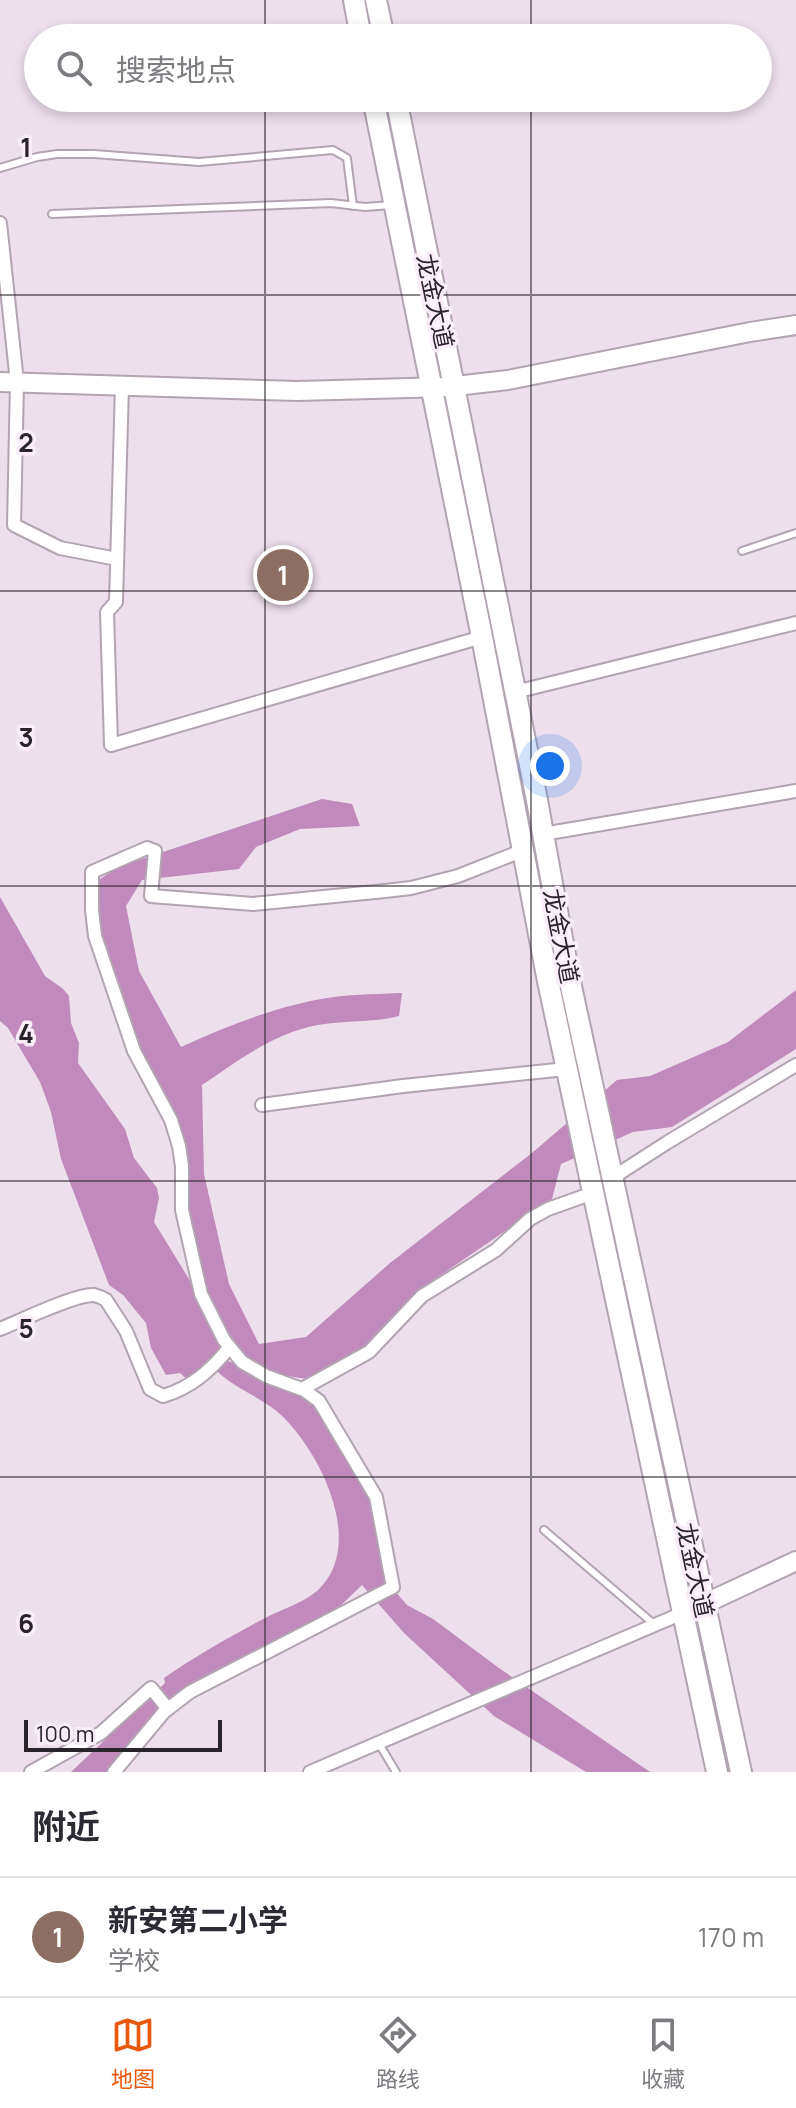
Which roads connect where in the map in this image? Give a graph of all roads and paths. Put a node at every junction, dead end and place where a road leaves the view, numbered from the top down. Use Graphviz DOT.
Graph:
graph roads {
  1 [pos="354,0"];
  2 [pos="376,0"];
  3 [pos="358,24"];
  4 [pos="381,24"];
  5 [pos="376,112"];
  6 [pos="399,112"];
  7 [pos="0,168"];
  8 [pos="395,205"];
  9 [pos="353,206"];
  10 [pos="52,214"];
  11 [pos="0,223"];
  12 [pos="796,325"];
  13 [pos="8,382"];
  14 [pos="122,385"];
  15 [pos="454,386"];
  16 [pos="432,388"];
  17 [pos="796,533"];
  18 [pos="742,551"];
  19 [pos="117,559"];
  20 [pos="796,623"];
  21 [pos="482,637"];
  22 [pos="515,692"];
  23 [pos="796,791"];
  24 [pos="543,834"];
  25 [pos="524,850"];
  26 [pos="796,1065"];
  27 [pos="566,1069"];
  28 [pos="262,1105"];
  29 [pos="610,1170"];
  30 [pos="593,1193"];
  31 [pos="0,1329"];
  32 [pos="229,1348"];
  33 [pos="302,1389"];
  34 [pos="544,1530"];
  35 [pos="796,1561"];
  36 [pos="704,1604"];
  37 [pos="684,1613"];
  38 [pos="655,1625"];
  39 [pos="168,1709"];
  40 [pos="378,1742"];
  41 [pos="31,1772"];
  42 [pos="114,1772"];
  43 [pos="310,1772"];
  44 [pos="396,1772"];
  45 [pos="717,1772"];
  46 [pos="741,1772"];
  1 -- 3 [label="main road"];
  2 -- 4 [label="main road"];
  5 -- 8 [label="main road, 龙金大道"];
  6 -- 15 [label="main road, 龙金大道"];
  7 -- 9 [label="lane"];
  8 -- 9 [label="lane"];
  8 -- 16 [label="main road, 龙金大道"];
  9 -- 10 [label="lane"];
  11 -- 13 [label="street"];
  12 -- 15 [label="street"];
  13 -- 14 [label="street"];
  13 -- 19 [label="street"];
  14 -- 16 [label="street"];
  14 -- 19 [label="street"];
  15 -- 16 [label="street"];
  15 -- 22 [label="main road, 龙金大道"];
  16 -- 21 [label="main road, 龙金大道"];
  17 -- 18 [label="lane"];
  19 -- 21 [label="street"];
  20 -- 22 [label="street"];
  21 -- 25 [label="main road, 龙金大道"];
  22 -- 24 [label="main road, 龙金大道"];
  23 -- 24 [label="street"];
  24 -- 29 [label="main road, 龙金大道"];
  25 -- 27 [label="main road, 龙金大道"];
  25 -- 32 [label="street"];
  26 -- 29 [label="street"];
  27 -- 28 [label="street"];
  27 -- 30 [label="main road, 龙金大道"];
  29 -- 36 [label="main road, 龙金大道"];
  30 -- 33 [label="street"];
  30 -- 37 [label="main road, 龙金大道"];
  31 -- 32 [label="street"];
  32 -- 33 [label="street"];
  33 -- 39 [label="street"];
  34 -- 38 [label="lane"];
  35 -- 36 [label="street"];
  36 -- 37 [label="street"];
  36 -- 46 [label="main road, 龙金大道"];
  37 -- 38 [label="street"];
  37 -- 45 [label="main road, 龙金大道"];
  38 -- 40 [label="street"];
  39 -- 41 [label="street"];
  39 -- 42 [label="street"];
  40 -- 43 [label="street"];
  40 -- 44 [label="lane"];
}
